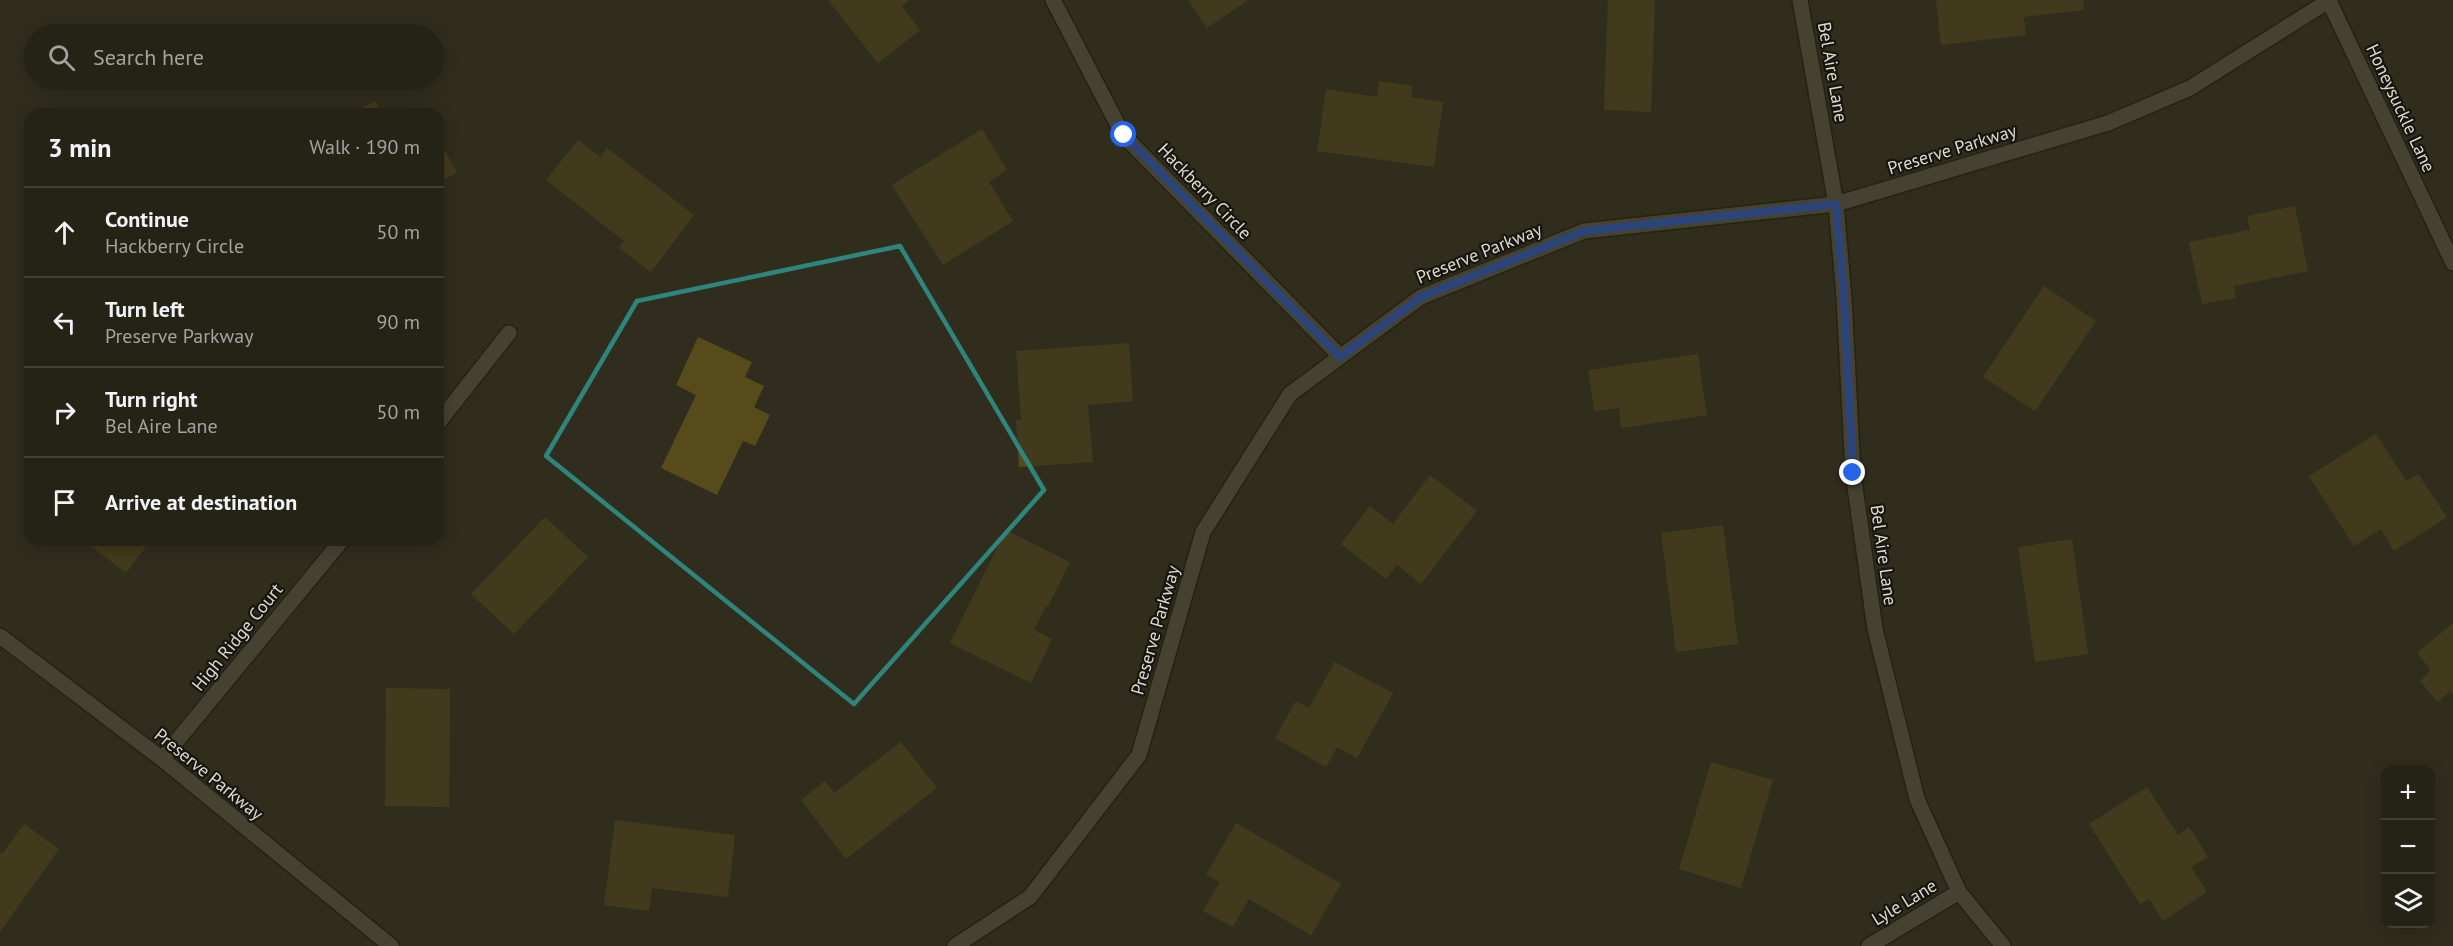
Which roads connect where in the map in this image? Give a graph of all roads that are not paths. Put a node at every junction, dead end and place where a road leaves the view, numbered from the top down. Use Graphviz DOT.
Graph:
graph roads {
  1 [pos="1053,0"];
  2 [pos="1800,0"];
  3 [pos="2330,0"];
  4 [pos="1836,204"];
  5 [pos="2453,263"];
  6 [pos="509,333"];
  7 [pos="1340,357"];
  8 [pos="444,415"];
  9 [pos="337,546"];
  10 [pos="0,636"];
  11 [pos="162,759"];
  12 [pos="1959,892"];
  13 [pos="391,946"];
  14 [pos="955,946"];
  15 [pos="1869,946"];
  16 [pos="2003,946"];
  1 -- 7 [label="street, Hackberry Circle"];
  2 -- 4 [label="street, Bel Aire Lane"];
  3 -- 4 [label="street, Preserve Parkway"];
  3 -- 5 [label="street, Honeysuckle Lane"];
  4 -- 7 [label="street, Preserve Parkway"];
  4 -- 12 [label="street, Bel Aire Lane"];
  6 -- 8 [label="street"];
  7 -- 14 [label="street, Preserve Parkway"];
  9 -- 11 [label="street, High Ridge Court"];
  10 -- 11 [label="street, Preserve Parkway"];
  11 -- 13 [label="street, Preserve Parkway"];
  12 -- 15 [label="street, Lyle Lane"];
  12 -- 16 [label="street, Bel Aire Lane"];
}
